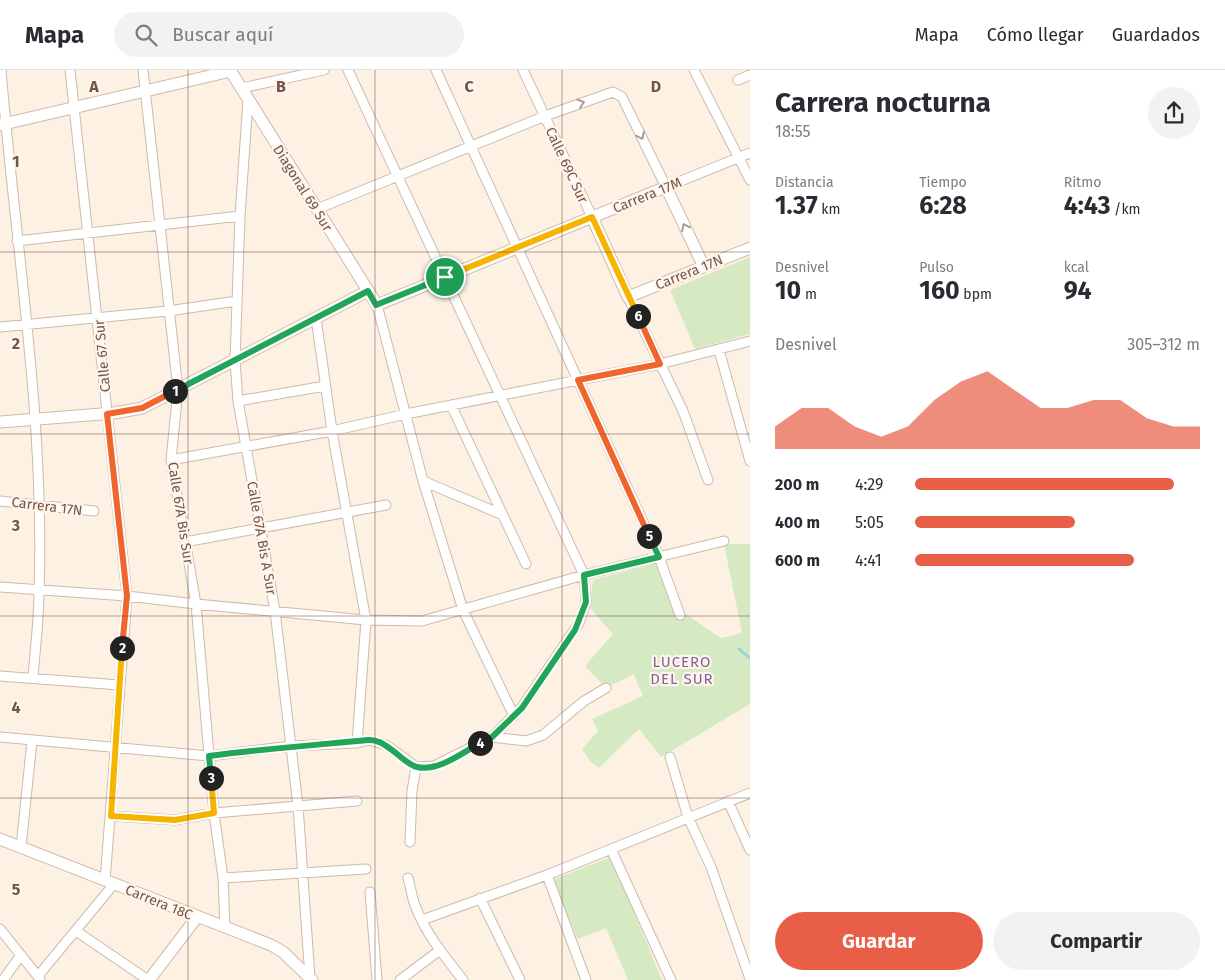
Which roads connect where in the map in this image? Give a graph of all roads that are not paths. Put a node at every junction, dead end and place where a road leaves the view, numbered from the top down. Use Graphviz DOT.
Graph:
graph roads {
  1 [pos="1,70"];
  2 [pos="70,70"];
  3 [pos="143,70"];
  4 [pos="231,70"];
  5 [pos="324,70"];
  6 [pos="348,70"];
  7 [pos="436,70"];
  8 [pos="523,70"];
  9 [pos="694,70"];
  10 [pos="750,75"];
  11 [pos="738,80"];
  12 [pos="145,91"];
  13 [pos="245,93"];
  14 [pos="75,108"];
  15 [pos="544,116"];
  16 [pos="3,125"];
  17 [pos="471,146"];
  18 [pos="750,152"];
  19 [pos="739,157"];
  20 [pos="397,176"];
  21 [pos="750,180"];
  22 [pos="666,187"];
  23 [pos="316,209"];
  24 [pos="240,216"];
  25 [pos="592,217"];
  26 [pos="161,225"];
  27 [pos="89,233"];
  28 [pos="17,241"];
  29 [pos="517,248"];
  30 [pos="750,248"];
  31 [pos="704,267"];
  32 [pos="445,277"];
  33 [pos="368,291"];
  34 [pos="628,296"];
  35 [pos="237,301"];
  36 [pos="376,305"];
  37 [pos="168,311"];
  38 [pos="99,317"];
  39 [pos="316,318"];
  40 [pos="26,323"];
  41 [pos="0,328"];
  42 [pos="750,341"];
  43 [pos="720,350"];
  44 [pos="235,361"];
  45 [pos="660,364"];
  46 [pos="578,380"];
  47 [pos="326,386"];
  48 [pos="178,390"];
  49 [pos="500,395"];
  50 [pos="238,401"];
  51 [pos="451,405"];
  52 [pos="107,414"];
  53 [pos="406,414"];
  54 [pos="34,421"];
  55 [pos="0,422"];
  56 [pos="332,431"];
  57 [pos="246,446"];
  58 [pos="171,460"];
  59 [pos="750,460"];
  60 [pos="708,480"];
  61 [pos="423,481"];
  62 [pos="0,501"];
  63 [pos="38,505"];
  64 [pos="386,505"];
  65 [pos="94,511"];
  66 [pos="348,511"];
  67 [pos="503,514"];
  68 [pos="260,527"];
  69 [pos="724,541"];
  70 [pos="185,542"];
  71 [pos="659,557"];
  72 [pos="526,564"];
  73 [pos="584,575"];
  74 [pos="0,587"];
  75 [pos="39,591"];
  76 [pos="127,596"];
  77 [pos="196,604"];
  78 [pos="463,610"];
  79 [pos="275,611"];
  80 [pos="680,615"];
  81 [pos="366,620"];
  82 [pos="0,676"];
  83 [pos="33,678"];
  84 [pos="118,685"];
  85 [pos="606,688"];
  86 [pos="514,716"];
  87 [pos="0,737"];
  88 [pos="492,737"];
  89 [pos="32,741"];
  90 [pos="357,743"];
  91 [pos="291,746"];
  92 [pos="115,747"];
  93 [pos="209,756"];
  94 [pos="670,757"];
  95 [pos="416,767"];
  96 [pos="750,793"];
  97 [pos="357,801"];
  98 [pos="728,801"];
  99 [pos="298,806"];
  100 [pos="214,813"];
  101 [pos="111,816"];
  102 [pos="688,817"];
  103 [pos="0,838"];
  104 [pos="748,838"];
  105 [pos="410,842"];
  106 [pos="21,847"];
  107 [pos="611,850"];
  108 [pos="750,850"];
  109 [pos="366,869"];
  110 [pos="303,874"];
  111 [pos="547,875"];
  112 [pos="223,878"];
  113 [pos="408,878"];
  114 [pos="110,882"];
  115 [pos="370,892"];
  116 [pos="480,898"];
  117 [pos="197,917"];
  118 [pos="422,920"];
  119 [pos="225,926"];
  120 [pos="0,929"];
  121 [pos="76,931"];
  122 [pos="440,950"];
  123 [pos="21,955"];
  124 [pos="39,978"];
  125 [pos="311,979"];
  126 [pos="750,979"];
  127 [pos="3,980"];
  128 [pos="149,980"];
  129 [pos="377,980"];
  130 [pos="400,980"];
  131 [pos="464,980"];
  132 [pos="520,980"];
  133 [pos="586,980"];
  134 [pos="671,980"];
  1 -- 16 [label="street"];
  2 -- 14 [label="street, Calle 67 Sur"];
  3 -- 12 [label="street, Calle 67A Bis Sur"];
  4 -- 12 [label="street"];
  4 -- 13 [label="street, Diagonal 69 Sur"];
  5 -- 13 [label="street"];
  6 -- 20 [label="street"];
  7 -- 17 [label="street"];
  8 -- 15 [label="street, Calle 69C Sur"];
  9 -- 19 [label="street"];
  10 -- 11 [label="street"];
  12 -- 14 [label="street"];
  12 -- 26 [label="street, Calle 67A Bis Sur"];
  13 -- 23 [label="street, Diagonal 69 Sur"];
  13 -- 24 [label="street, Calle 67A Bis A Sur"];
  14 -- 16 [label="street"];
  14 -- 27 [label="street, Calle 67 Sur"];
  15 -- 17 [label="street"];
  15 -- 22 [label="street, one-way"];
  15 -- 25 [label="street, Calle 69C Sur"];
  16 -- 28 [label="street"];
  17 -- 20 [label="street"];
  17 -- 29 [label="street"];
  18 -- 19 [label="street, Carrera 17M"];
  19 -- 21 [label="street"];
  19 -- 22 [label="street, Carrera 17M"];
  20 -- 23 [label="street"];
  20 -- 32 [label="street"];
  22 -- 25 [label="street, Carrera 17M"];
  31 -- 22 [label="street, one-way"];
  23 -- 33 [label="street, Diagonal 69 Sur"];
  24 -- 26 [label="street"];
  24 -- 35 [label="street, Calle 67A Bis A Sur"];
  25 -- 29 [label="street, Carrera 17M"];
  25 -- 34 [label="street, Calle 69C Sur"];
  26 -- 27 [label="street"];
  26 -- 37 [label="street, Calle 67A Bis Sur"];
  27 -- 28 [label="street"];
  27 -- 38 [label="street, Calle 67 Sur"];
  28 -- 40 [label="street"];
  29 -- 32 [label="street, Carrera 17M"];
  29 -- 46 [label="street"];
  30 -- 31 [label="street, Carrera 17N"];
  31 -- 34 [label="street, Carrera 17N"];
  32 -- 36 [label="street, Carrera 17M"];
  32 -- 49 [label="street"];
  33 -- 36 [label="street, Diagonal 69 Sur"];
  33 -- 39 [label="street"];
  34 -- 45 [label="street, Calle 69C Sur"];
  35 -- 37 [label="street"];
  35 -- 44 [label="street, Calle 67A Bis A Sur"];
  36 -- 53 [label="street"];
  37 -- 38 [label="street"];
  37 -- 48 [label="street, Calle 67A Bis Sur"];
  38 -- 40 [label="street"];
  38 -- 52 [label="street, Calle 67 Sur"];
  39 -- 44 [label="street"];
  39 -- 47 [label="street"];
  40 -- 41 [label="street"];
  40 -- 54 [label="street"];
  42 -- 43 [label="street"];
  43 -- 45 [label="street"];
  43 -- 59 [label="street"];
  44 -- 48 [label="street"];
  44 -- 50 [label="street, Calle 67A Bis A Sur"];
  45 -- 46 [label="street"];
  45 -- 60 [label="street, Calle 69C Sur"];
  46 -- 49 [label="street"];
  46 -- 71 [label="street"];
  47 -- 50 [label="street"];
  47 -- 56 [label="street"];
  48 -- 52 [label="street"];
  48 -- 58 [label="street, Calle 67A Bis Sur"];
  49 -- 51 [label="street"];
  49 -- 73 [label="street"];
  50 -- 57 [label="street, Calle 67A Bis A Sur"];
  51 -- 53 [label="street"];
  51 -- 67 [label="street"];
  52 -- 54 [label="street"];
  52 -- 76 [label="street, Calle 67 Sur"];
  53 -- 56 [label="street"];
  53 -- 61 [label="street"];
  54 -- 55 [label="street"];
  54 -- 63 [label="street"];
  56 -- 57 [label="street"];
  56 -- 66 [label="street"];
  57 -- 58 [label="street"];
  57 -- 68 [label="street, Calle 67A Bis A Sur"];
  58 -- 70 [label="street, Calle 67A Bis Sur"];
  61 -- 67 [label="street"];
  61 -- 78 [label="street"];
  62 -- 63 [label="street, Carrera 17N"];
  63 -- 65 [label="street, Carrera 17N"];
  63 -- 75 [label="street"];
  64 -- 66 [label="street"];
  66 -- 68 [label="street"];
  66 -- 81 [label="street"];
  67 -- 72 [label="street"];
  68 -- 70 [label="street"];
  68 -- 79 [label="street, Calle 67A Bis A Sur"];
  69 -- 71 [label="street"];
  70 -- 77 [label="street, Calle 67A Bis Sur"];
  71 -- 73 [label="street"];
  71 -- 80 [label="street"];
  73 -- 78 [label="street"];
  73 -- 86 [label="street"];
  74 -- 75 [label="street"];
  75 -- 76 [label="street"];
  75 -- 83 [label="street"];
  76 -- 77 [label="street"];
  76 -- 84 [label="street, Calle 67 Sur"];
  77 -- 79 [label="street"];
  77 -- 93 [label="street, Calle 67A Bis Sur"];
  78 -- 81 [label="street"];
  78 -- 86 [label="street"];
  79 -- 81 [label="street"];
  79 -- 91 [label="street, Calle 67A Bis A Sur"];
  81 -- 90 [label="street"];
  82 -- 83 [label="street"];
  83 -- 84 [label="street"];
  84 -- 92 [label="street, Calle 67 Sur"];
  85 -- 88 [label="street"];
  86 -- 88 [label="street"];
  87 -- 89 [label="street"];
  88 -- 95 [label="street"];
  89 -- 92 [label="street"];
  89 -- 106 [label="street"];
  90 -- 91 [label="street"];
  90 -- 95 [label="street"];
  91 -- 93 [label="street"];
  91 -- 99 [label="street, Calle 67A Bis A Sur"];
  92 -- 93 [label="street"];
  92 -- 101 [label="street, Calle 67 Sur"];
  93 -- 100 [label="street, Calle 67A Bis Sur"];
  94 -- 102 [label="street"];
  95 -- 105 [label="street"];
  96 -- 98 [label="street"];
  97 -- 99 [label="street"];
  98 -- 102 [label="street"];
  98 -- 104 [label="street"];
  99 -- 100 [label="street"];
  99 -- 110 [label="street, Calle 67A Bis A Sur"];
  100 -- 101 [label="street"];
  100 -- 112 [label="street, Calle 67A Bis Sur"];
  101 -- 114 [label="street, Calle 67 Sur"];
  102 -- 107 [label="street"];
  102 -- 126 [label="street"];
  103 -- 106 [label="street, Carrera 18C"];
  104 -- 108 [label="street"];
  106 -- 114 [label="street, Carrera 18C"];
  107 -- 111 [label="street"];
  107 -- 134 [label="street"];
  109 -- 110 [label="street"];
  110 -- 112 [label="street"];
  110 -- 125 [label="street, Calle 67A Bis A Sur"];
  111 -- 116 [label="street"];
  111 -- 133 [label="street"];
  112 -- 119 [label="street, Calle 67A Bis Sur"];
  113 -- 118 [label="street"];
  114 -- 117 [label="street, Carrera 18C"];
  114 -- 121 [label="street"];
  115 -- 129 [label="street"];
  116 -- 118 [label="street"];
  116 -- 132 [label="street"];
  117 -- 119 [label="street, Carrera 18C"];
  117 -- 128 [label="street"];
  118 -- 122 [label="street"];
  119 -- 125 [label="street, Carrera 18C"];
  120 -- 123 [label="street"];
  121 -- 124 [label="street"];
  121 -- 128 [label="street"];
  122 -- 130 [label="street"];
  122 -- 131 [label="street"];
  123 -- 124 [label="street"];
  123 -- 127 [label="street"];
}
